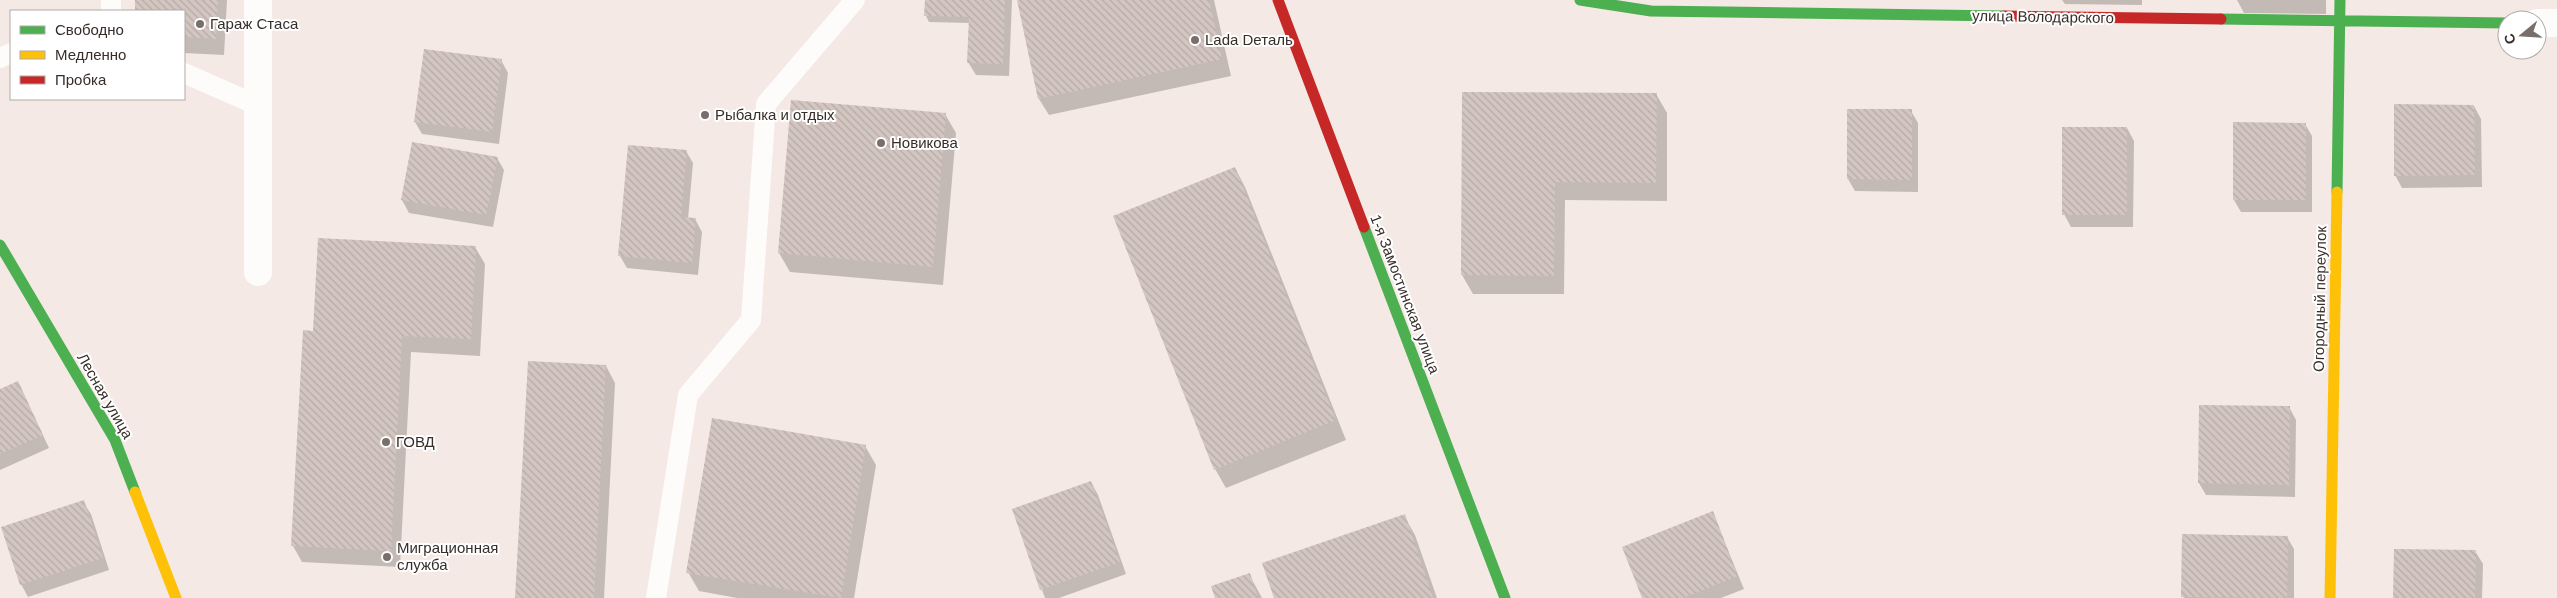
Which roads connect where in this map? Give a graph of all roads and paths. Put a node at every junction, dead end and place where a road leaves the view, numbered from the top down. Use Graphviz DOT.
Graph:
graph roads {
  1 [pos="258,0"];
  2 [pos="855,0"];
  3 [pos="1278,0"];
  4 [pos="1580,0"];
  5 [pos="2340,0"];
  6 [pos="2339,22"];
  7 [pos="2497,23"];
  8 [pos="185,73"];
  9 [pos="258,105"];
  10 [pos="0,245"];
  11 [pos="258,272"];
  12 [pos="176,598"];
  13 [pos="656,598"];
  14 [pos="1504,598"];
  15 [pos="2330,598"];
  1 -- 9 [label="street"];
  2 -- 13 [label="lane"];
  3 -- 14 [label="street, 1-я Замостинская улица"];
  4 -- 6 [label="street, улица Володарского"];
  5 -- 6 [label="street, Огородный переулок"];
  6 -- 7 [label="street, улица Володарского"];
  6 -- 15 [label="street, Огородный переулок"];
  8 -- 9 [label="lane"];
  9 -- 11 [label="street"];
  10 -- 12 [label="street, Лесная улица"];
}
